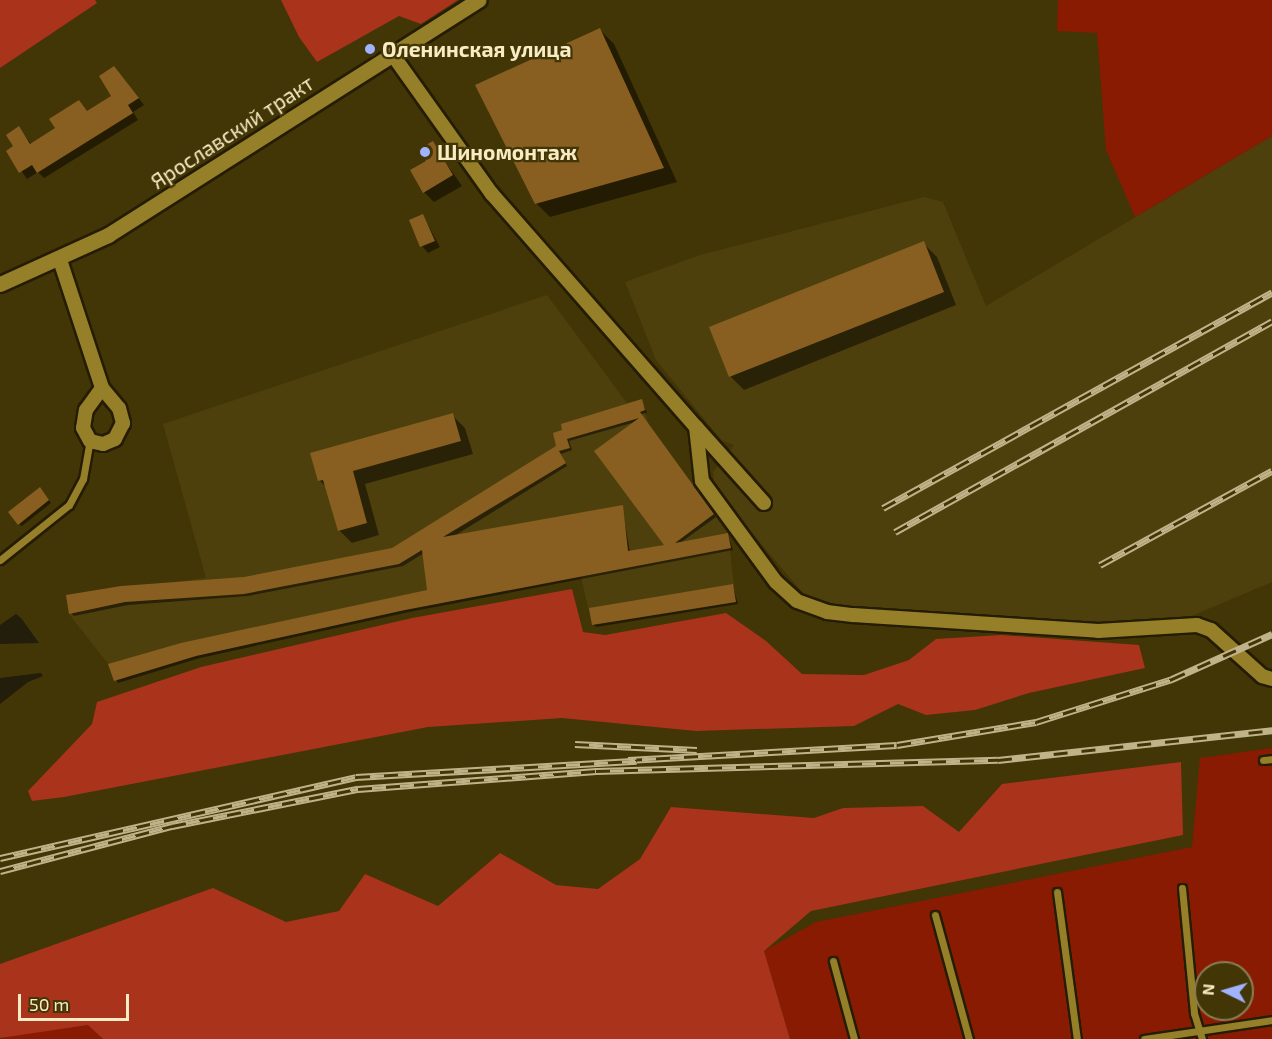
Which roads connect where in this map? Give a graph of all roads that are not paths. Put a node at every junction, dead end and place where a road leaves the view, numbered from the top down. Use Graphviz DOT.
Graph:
graph roads {
  1 [pos="479,0"];
  2 [pos="393,54"];
  3 [pos="60,260"];
  4 [pos="0,284"];
  5 [pos="102,388"];
  6 [pos="696,427"];
  7 [pos="90,441"];
  8 [pos="764,503"];
  9 [pos="0,561"];
  10 [pos="1272,678"];
  11 [pos="1272,759"];
  12 [pos="1263,760"];
  13 [pos="1182,888"];
  14 [pos="1057,892"];
  15 [pos="935,915"];
  16 [pos="833,961"];
  17 [pos="1272,1020"];
  18 [pos="1201,1036"];
  19 [pos="854,1039"];
  20 [pos="969,1039"];
  21 [pos="1077,1039"];
  22 [pos="1144,1039"];
  1 -- 2 [label="street, Ярославский тракт"];
  2 -- 3 [label="street, Ярославский тракт"];
  2 -- 6 [label="street"];
  3 -- 4 [label="street, Ярославский тракт"];
  3 -- 5 [label="street"];
  5 -- 7 [label="street"];
  5 -- 7 [label="street"];
  6 -- 8 [label="street"];
  6 -- 10 [label="street"];
  7 -- 9 [label="lane"];
  11 -- 12 [label="lane"];
  13 -- 18 [label="lane"];
  14 -- 21 [label="lane"];
  15 -- 20 [label="lane"];
  16 -- 19 [label="lane"];
  17 -- 18 [label="lane"];
  18 -- 22 [label="lane"];
}
